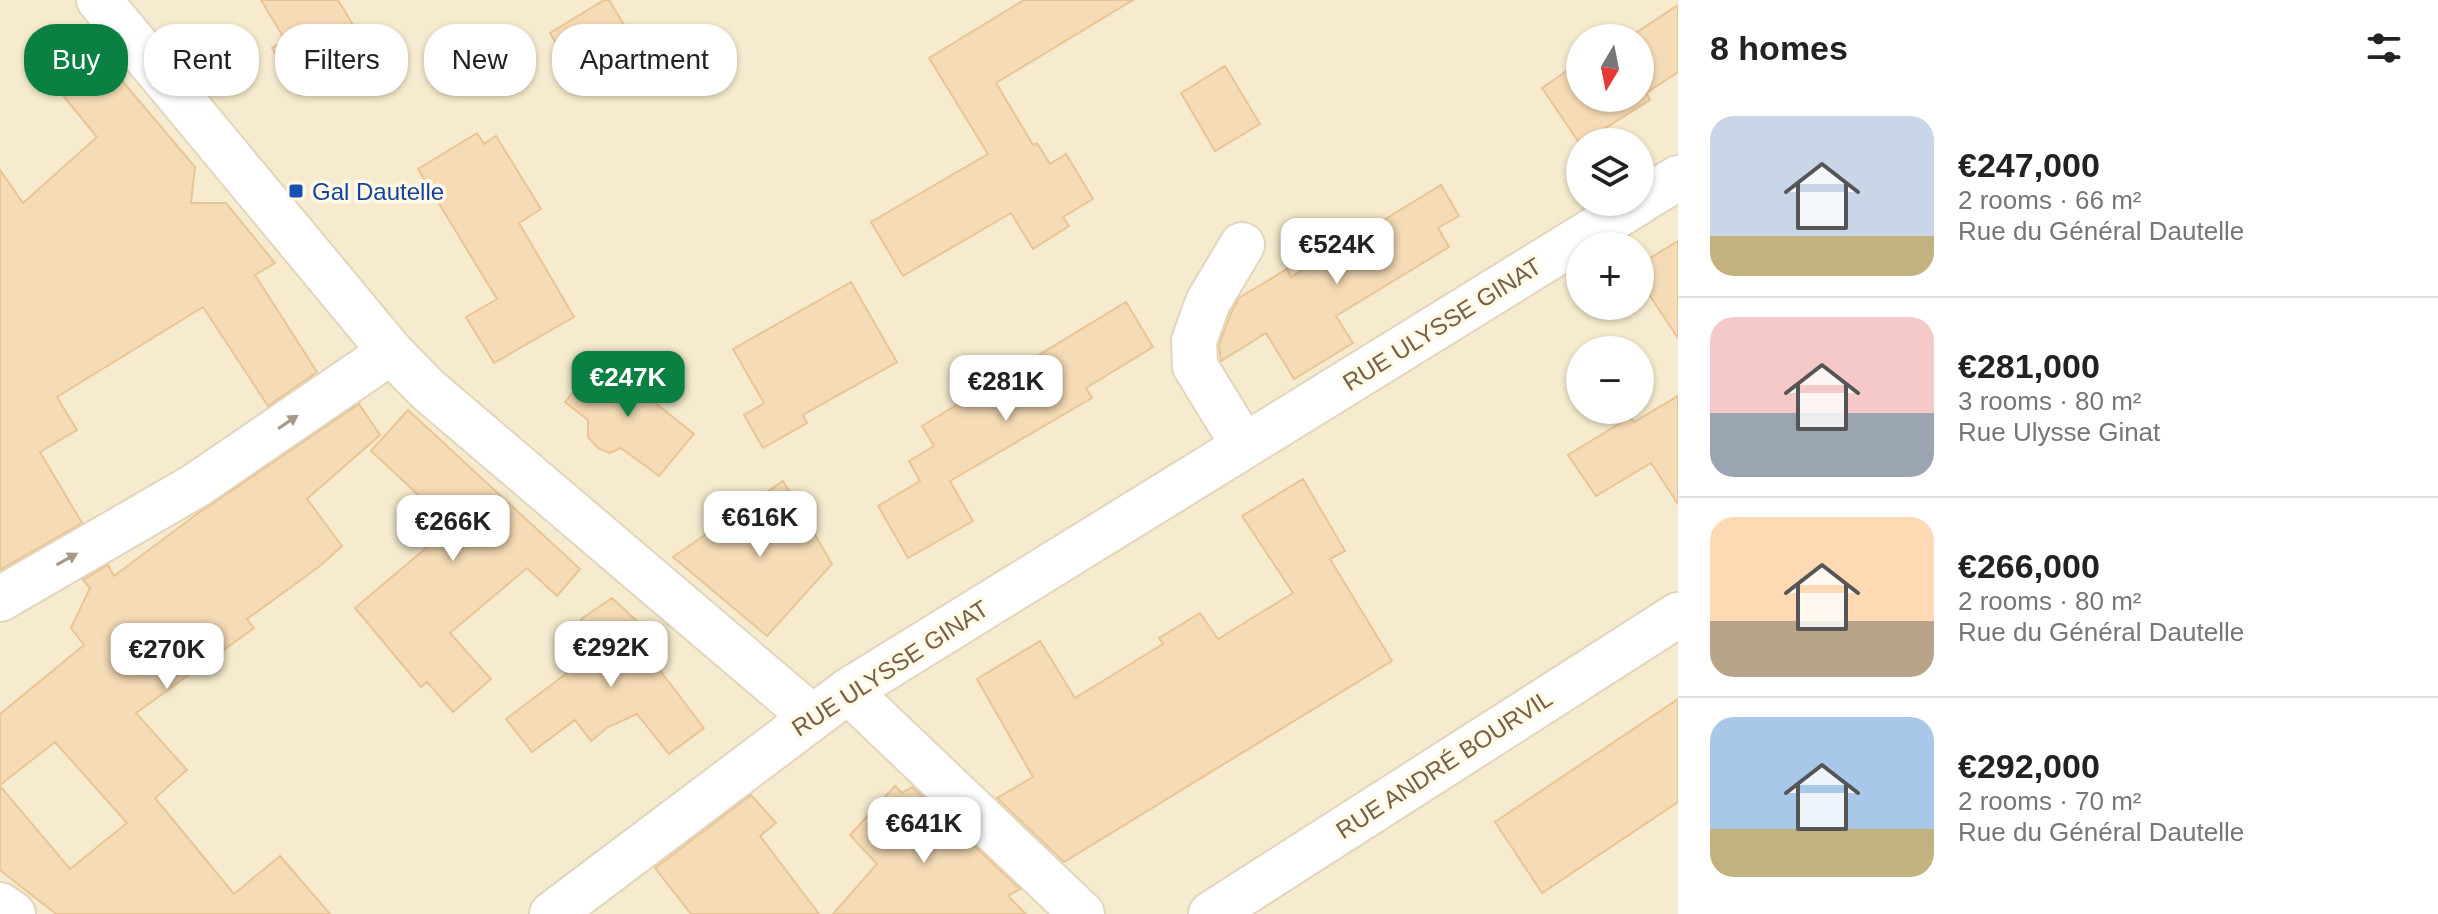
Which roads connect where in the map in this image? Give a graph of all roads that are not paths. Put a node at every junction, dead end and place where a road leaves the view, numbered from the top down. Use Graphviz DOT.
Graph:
graph roads {
  1 [pos="99,0"];
  2 [pos="1678,178"];
  3 [pos="1654,193"];
  4 [pos="1617,216"];
  5 [pos="1242,245"];
  6 [pos="391,352"];
  7 [pos="1244,446"];
  8 [pos="0,599"];
  9 [pos="1678,615"];
  10 [pos="848,691"];
  11 [pos="811,716"];
  12 [pos="0,905"];
  13 [pos="13,914"];
  14 [pos="552,914"];
  15 [pos="1082,914"];
  16 [pos="1211,914"];
  1 -- 6 [label="street"];
  2 -- 3 [label="street, RUE ULYSSE GINAT"];
  4 -- 7 [label="street, RUE ULYSSE GINAT"];
  5 -- 7 [label="street"];
  8 -- 6 [label="street, one-way"];
  6 -- 11 [label="street"];
  7 -- 10 [label="street, RUE ULYSSE GINAT"];
  9 -- 16 [label="street, RUE ANDRÉ BOURVIL"];
  10 -- 11 [label="street, RUE ULYSSE GINAT"];
  10 -- 15 [label="street"];
  11 -- 14 [label="street, RUE ULYSSE GINAT"];
  12 -- 13 [label="street"];
}
